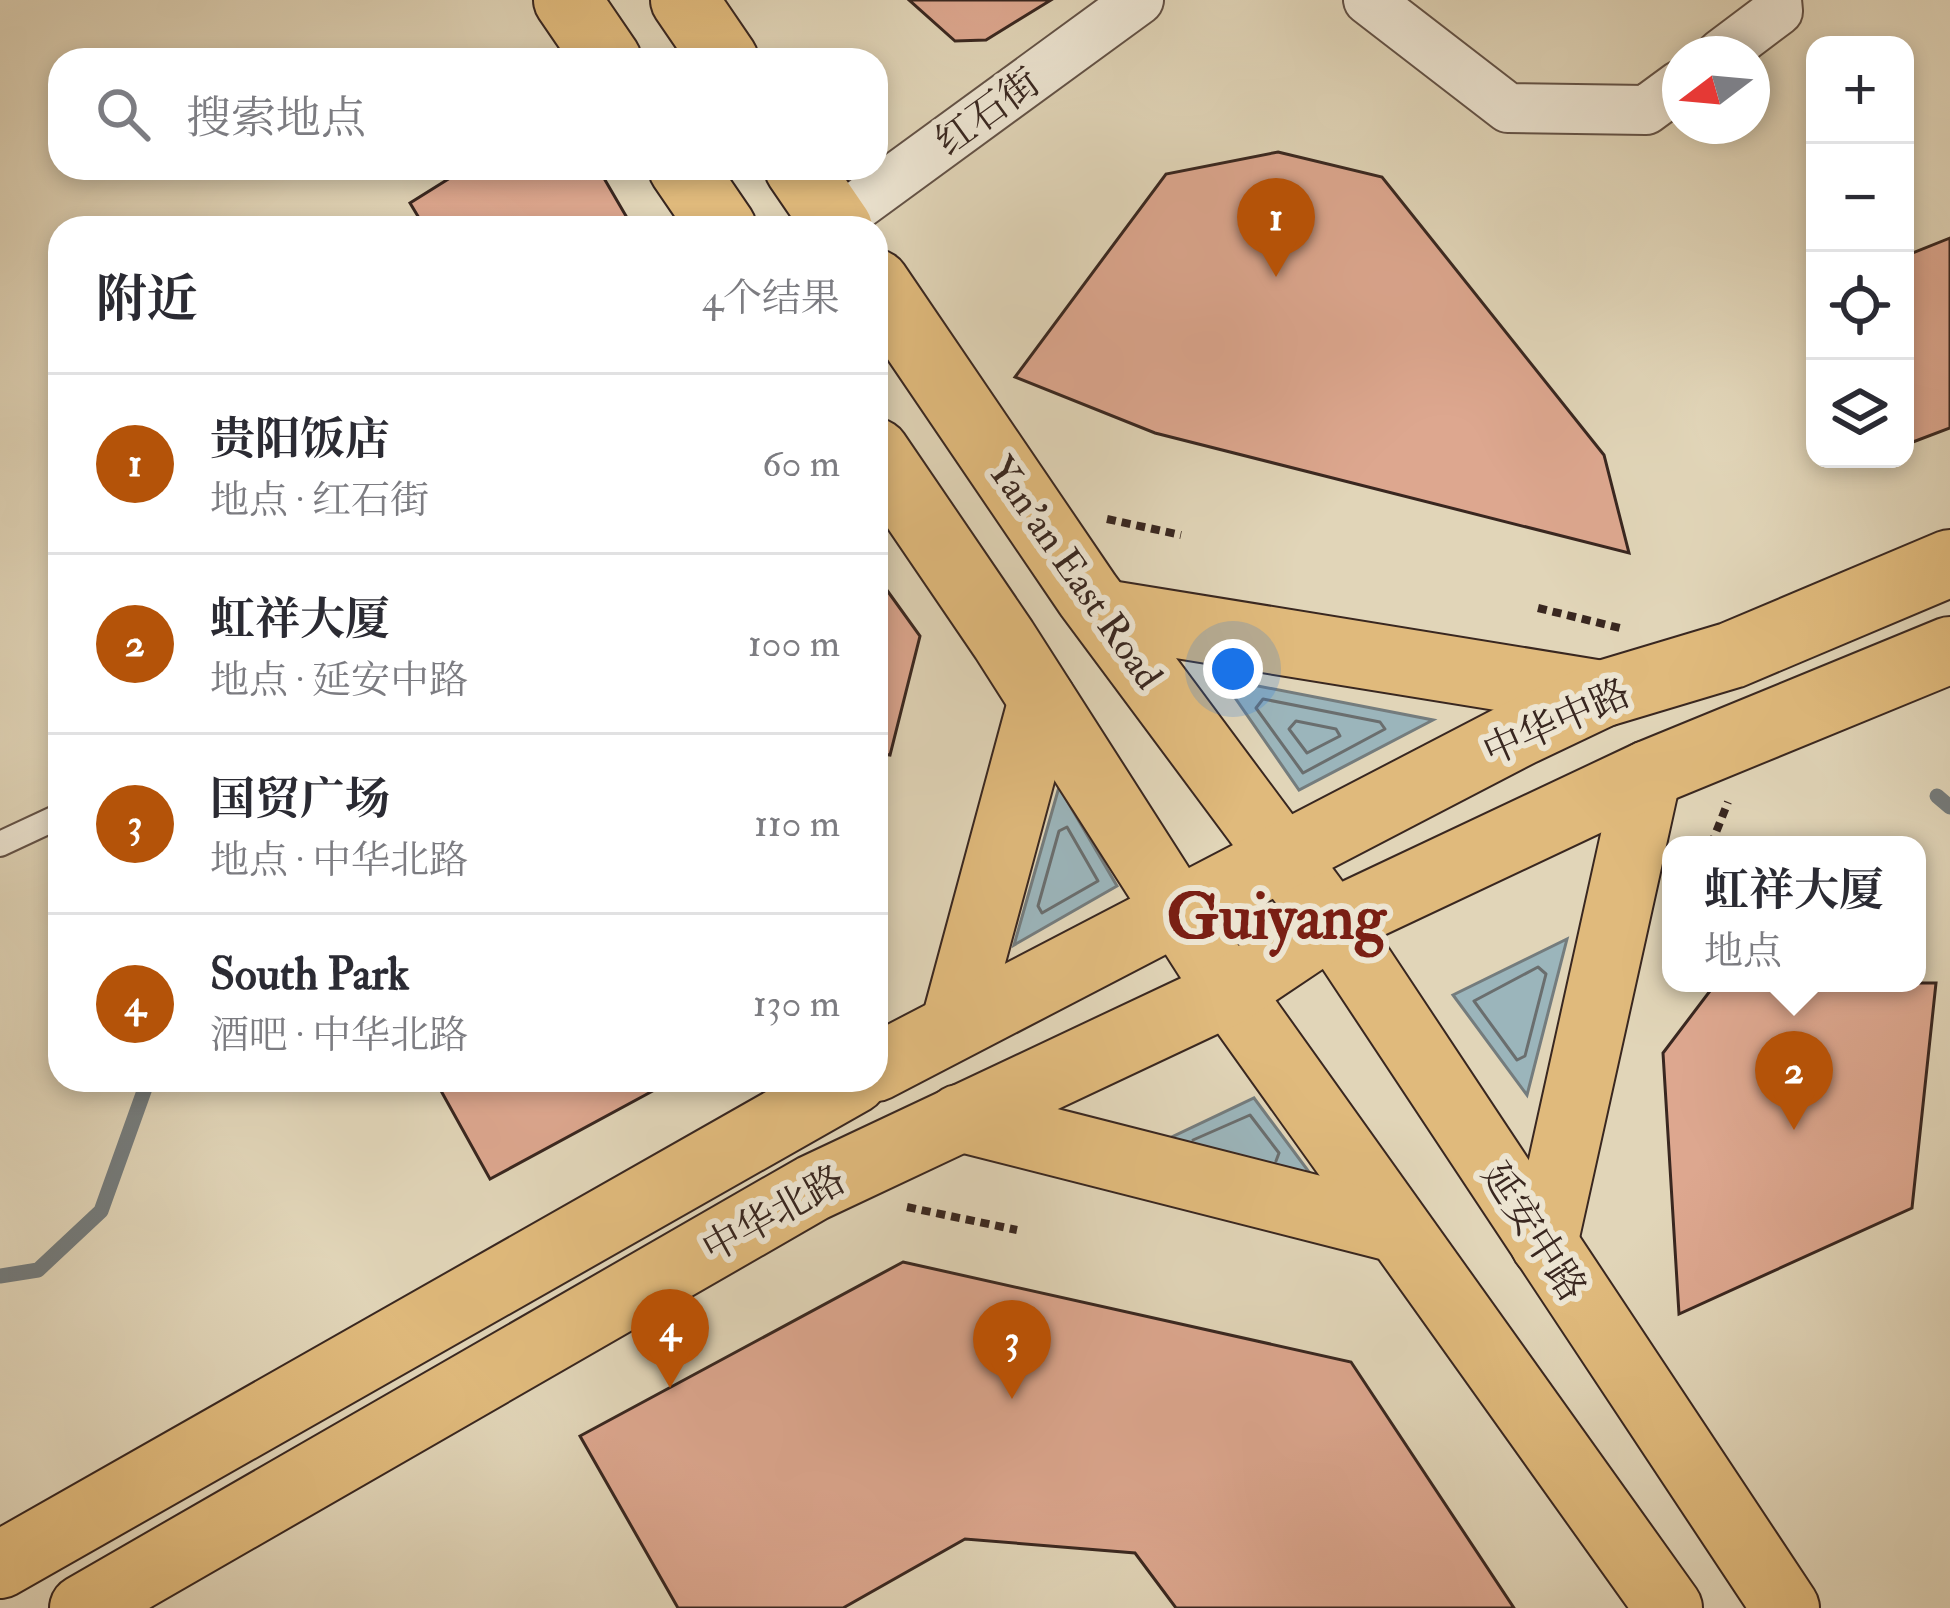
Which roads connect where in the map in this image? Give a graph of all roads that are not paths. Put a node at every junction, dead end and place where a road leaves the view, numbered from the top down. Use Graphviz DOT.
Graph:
graph roads {
  1 [pos="567,0"];
  2 [pos="684,0"];
  3 [pos="1139,0"];
  4 [pos="1367,0"];
  5 [pos="1777,0"];
  6 [pos="1745,36"];
  7 [pos="600,48"];
  8 [pos="717,48"];
  9 [pos="1662,98"];
  10 [pos="690,180"];
  11 [pos="806,180"];
  12 [pos="715,216"];
  13 [pos="831,216"];
  14 [pos="849,216"];
  15 [pos="888,300"];
  16 [pos="888,470"];
  17 [pos="1950,563"];
  18 [pos="1104,613"];
  19 [pos="1950,650"];
  20 [pos="1602,694"];
  21 [pos="1042,700"];
  22 [pos="1648,774"];
  23 [pos="48,822"];
  24 [pos="0,844"];
  25 [pos="1281,857"];
  26 [pos="1176,910"];
  27 [pos="1332,923"];
  28 [pos="1229,992"];
  29 [pos="955,1022"];
  30 [pos="888,1060"];
  31 [pos="833,1092"];
  32 [pos="959,1118"];
  33 [pos="1396,1229"];
  34 [pos="1544,1244"];
  35 [pos="0,1565"];
  36 [pos="83,1608"];
  37 [pos="1669,1608"];
  38 [pos="1786,1608"];
  1 -- 7 [label="main road"];
  2 -- 8 [label="main road"];
  3 -- 14 [label="street, 红石街"];
  4 -- 9 [label="street"];
  5 -- 6 [label="street"];
  10 -- 12 [label="main road"];
  11 -- 13 [label="main road"];
  15 -- 18 [label="main road, Yan'an East Road"];
  16 -- 21 [label="main road"];
  17 -- 20 [label="main road, 中华中路"];
  18 -- 20 [label="main road"];
  18 -- 25 [label="main road, Yan'an East Road"];
  19 -- 22 [label="main road"];
  20 -- 25 [label="main road, 中华中路"];
  21 -- 26 [label="main road"];
  21 -- 29 [label="main road"];
  22 -- 27 [label="main road"];
  22 -- 34 [label="main road"];
  23 -- 24 [label="lane"];
  25 -- 26 [label="main road, 中华中路"];
  25 -- 27 [label="main road, 延安中路"];
  26 -- 28 [label="main road"];
  26 -- 29 [label="main road"];
  27 -- 28 [label="main road"];
  27 -- 34 [label="main road, 延安中路"];
  28 -- 32 [label="main road, 中华北路"];
  28 -- 33 [label="main road"];
  29 -- 30 [label="main road"];
  31 -- 35 [label="main road, 中华北路"];
  32 -- 33 [label="main road"];
  32 -- 36 [label="main road, 中华北路"];
  33 -- 37 [label="main road"];
  34 -- 38 [label="main road, 延安中路"];
}
